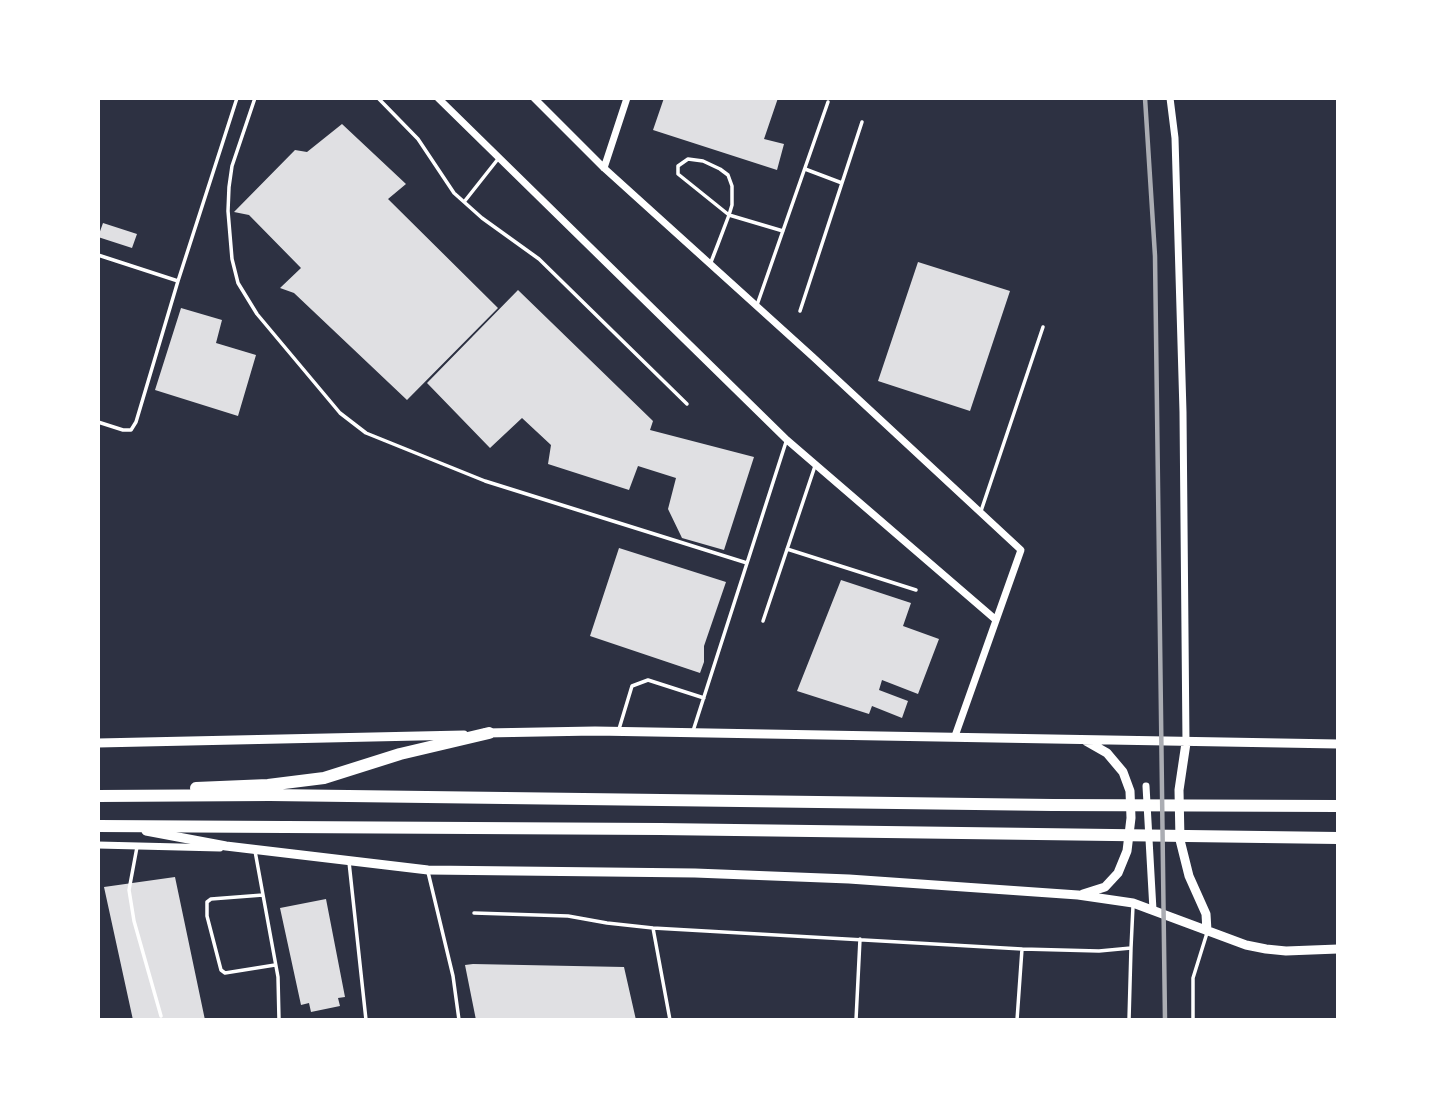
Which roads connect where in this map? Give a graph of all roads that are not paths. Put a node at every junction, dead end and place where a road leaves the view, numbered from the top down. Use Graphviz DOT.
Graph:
graph roads {
  1 [pos="237,98"];
  2 [pos="255,98"];
  3 [pos="378,98"];
  4 [pos="438,98"];
  5 [pos="534,98"];
  6 [pos="627,98"];
  7 [pos="1170,98"];
  8 [pos="828,102"];
  9 [pos="862,122"];
  10 [pos="500,158"];
  11 [pos="604,168"];
  12 [pos="804,169"];
  13 [pos="842,183"];
  14 [pos="464,202"];
  15 [pos="729,215"];
  16 [pos="783,231"];
  17 [pos="98,255"];
  18 [pos="710,264"];
  19 [pos="178,281"];
  20 [pos="757,306"];
  21 [pos="800,311"];
  22 [pos="1043,327"];
  23 [pos="687,404"];
  24 [pos="98,422"];
  25 [pos="787,440"];
  26 [pos="815,464"];
  27 [pos="980,513"];
  28 [pos="787,549"];
  29 [pos="747,562"];
  30 [pos="916,590"];
  31 [pos="996,620"];
  32 [pos="763,621"];
  33 [pos="704,698"];
  34 [pos="618,731"];
  35 [pos="489,733"];
  36 [pos="693,733"];
  37 [pos="955,736"];
  38 [pos="1081,739"];
  39 [pos="98,743"];
  40 [pos="1186,743"];
  41 [pos="1338,744"];
  42 [pos="1146,786"];
  43 [pos="100,796"];
  44 [pos="1338,806"];
  45 [pos="98,826"];
  46 [pos="117,826"];
  47 [pos="1338,838"];
  48 [pos="98,845"];
  49 [pos="138,845"];
  50 [pos="254,849"];
  51 [pos="348,862"];
  52 [pos="428,870"];
  53 [pos="263,895"];
  54 [pos="1078,895"];
  55 [pos="1133,903"];
  56 [pos="1153,910"];
  57 [pos="474,913"];
  58 [pos="653,928"];
  59 [pos="1207,931"];
  60 [pos="860,939"];
  61 [pos="1131,948"];
  62 [pos="1022,949"];
  63 [pos="1338,949"];
  64 [pos="275,965"];
  65 [pos="161,1016"];
  66 [pos="279,1020"];
  67 [pos="366,1020"];
  68 [pos="459,1020"];
  69 [pos="670,1020"];
  70 [pos="856,1020"];
  71 [pos="1017,1020"];
  72 [pos="1129,1020"];
  73 [pos="1193,1020"];
  1 -- 19 [label="lane"];
  2 -- 29 [label="lane"];
  3 -- 14 [label="lane"];
  4 -- 10 [label="street"];
  5 -- 11 [label="street"];
  6 -- 11 [label="street"];
  7 -- 40 [label="street"];
  8 -- 12 [label="lane"];
  9 -- 13 [label="lane"];
  10 -- 14 [label="lane"];
  10 -- 25 [label="street"];
  11 -- 18 [label="street"];
  12 -- 13 [label="lane"];
  12 -- 16 [label="lane"];
  13 -- 21 [label="lane"];
  14 -- 23 [label="lane"];
  15 -- 15 [label="lane"];
  15 -- 16 [label="lane"];
  15 -- 18 [label="lane"];
  16 -- 20 [label="lane"];
  17 -- 19 [label="lane"];
  18 -- 20 [label="street"];
  19 -- 24 [label="lane"];
  20 -- 27 [label="street"];
  22 -- 27 [label="lane"];
  25 -- 26 [label="street"];
  25 -- 29 [label="lane"];
  26 -- 28 [label="lane"];
  26 -- 31 [label="street"];
  27 -- 31 [label="street"];
  28 -- 30 [label="lane"];
  28 -- 32 [label="lane"];
  29 -- 33 [label="lane"];
  31 -- 37 [label="street"];
  33 -- 34 [label="lane"];
  33 -- 36 [label="lane"];
  34 -- 35 [label="street"];
  34 -- 36 [label="street"];
  35 -- 39 [label="street"];
  35 -- 43 [label="highway"];
  36 -- 37 [label="street"];
  37 -- 38 [label="street"];
  38 -- 40 [label="street"];
  38 -- 54 [label="street"];
  40 -- 41 [label="street"];
  40 -- 59 [label="street"];
  42 -- 56 [label="street"];
  43 -- 44 [label="highway"];
  45 -- 46 [label="highway"];
  46 -- 47 [label="highway"];
  46 -- 50 [label="street"];
  48 -- 49 [label="street"];
  49 -- 50 [label="street"];
  49 -- 65 [label="lane"];
  50 -- 51 [label="street"];
  50 -- 53 [label="lane"];
  51 -- 52 [label="street"];
  51 -- 67 [label="lane"];
  52 -- 54 [label="street"];
  52 -- 68 [label="lane"];
  53 -- 64 [label="lane"];
  53 -- 64 [label="lane"];
  54 -- 55 [label="street"];
  55 -- 56 [label="street"];
  55 -- 61 [label="lane"];
  56 -- 59 [label="street"];
  57 -- 58 [label="lane"];
  58 -- 60 [label="lane"];
  58 -- 69 [label="lane"];
  59 -- 63 [label="street"];
  59 -- 73 [label="lane"];
  60 -- 62 [label="lane"];
  60 -- 70 [label="lane"];
  61 -- 62 [label="lane"];
  61 -- 72 [label="lane"];
  62 -- 71 [label="lane"];
  64 -- 66 [label="lane"];
}
